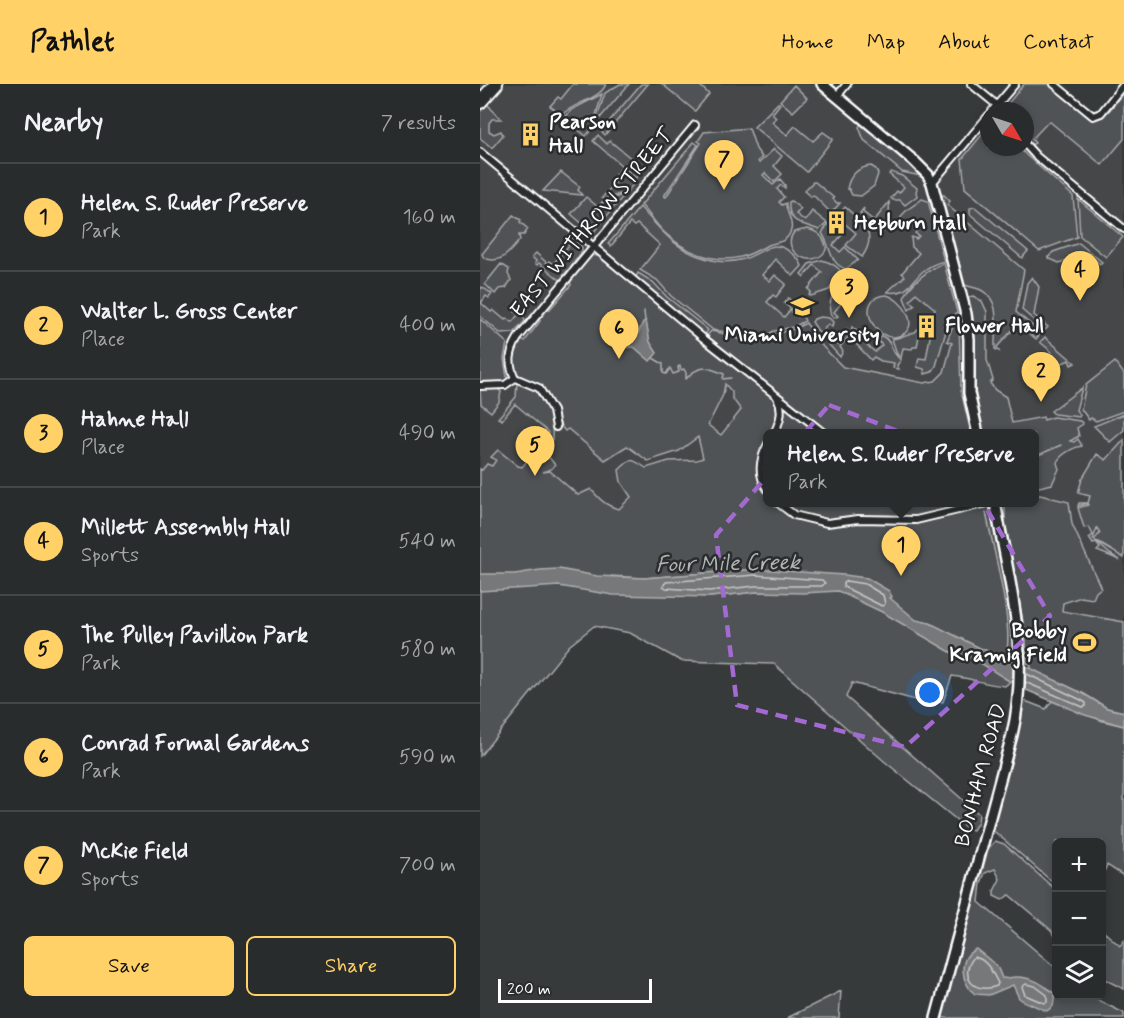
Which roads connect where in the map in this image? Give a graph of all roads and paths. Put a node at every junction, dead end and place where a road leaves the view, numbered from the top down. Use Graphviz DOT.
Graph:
graph roads {
  1 [pos="490,84"];
  2 [pos="496,84"];
  3 [pos="822,84"];
  4 [pos="847,84"];
  5 [pos="971,84"];
  6 [pos="1015,84"];
  7 [pos="1054,84"];
  8 [pos="1124,84"];
  9 [pos="480,96"];
  10 [pos="837,96"];
  11 [pos="480,102"];
  12 [pos="989,102"];
  13 [pos="1000,102"];
  14 [pos="695,125"];
  15 [pos="980,126"];
  16 [pos="480,152"];
  17 [pos="1034,154"];
  18 [pos="932,183"];
  19 [pos="1124,229"];
  20 [pos="594,247"];
  21 [pos="515,378"];
  22 [pos="480,386"];
  23 [pos="777,396"];
  24 [pos="556,427"];
  25 [pos="776,429"];
  26 [pos="819,429"];
  27 [pos="977,429"];
  28 [pos="763,453"];
  29 [pos="763,481"];
  30 [pos="784,507"];
  31 [pos="972,507"];
  32 [pos="995,507"];
  33 [pos="936,1018"];
  1 -- 9 [label="highway"];
  2 -- 11 [label="highway"];
  3 -- 10 [label="street"];
  4 -- 10 [label="street"];
  5 -- 12 [label="street"];
  6 -- 13 [label="street"];
  7 -- 8 [label="street"];
  10 -- 18 [label="street"];
  14 -- 20 [label="street, EAST WITHROW STREET"];
  15 -- 18 [label="street"];
  16 -- 20 [label="street"];
  17 -- 19 [label="street"];
  18 -- 27 [label="street"];
  20 -- 21 [label="street, EAST WITHROW STREET"];
  20 -- 23 [label="street"];
  21 -- 22 [label="street"];
  21 -- 24 [label="street"];
  23 -- 25 [label="street"];
  23 -- 26 [label="street"];
  28 -- 29 [label="street"];
  30 -- 31 [label="street"];
  32 -- 33 [label="street, BONHAM ROAD"];
}
